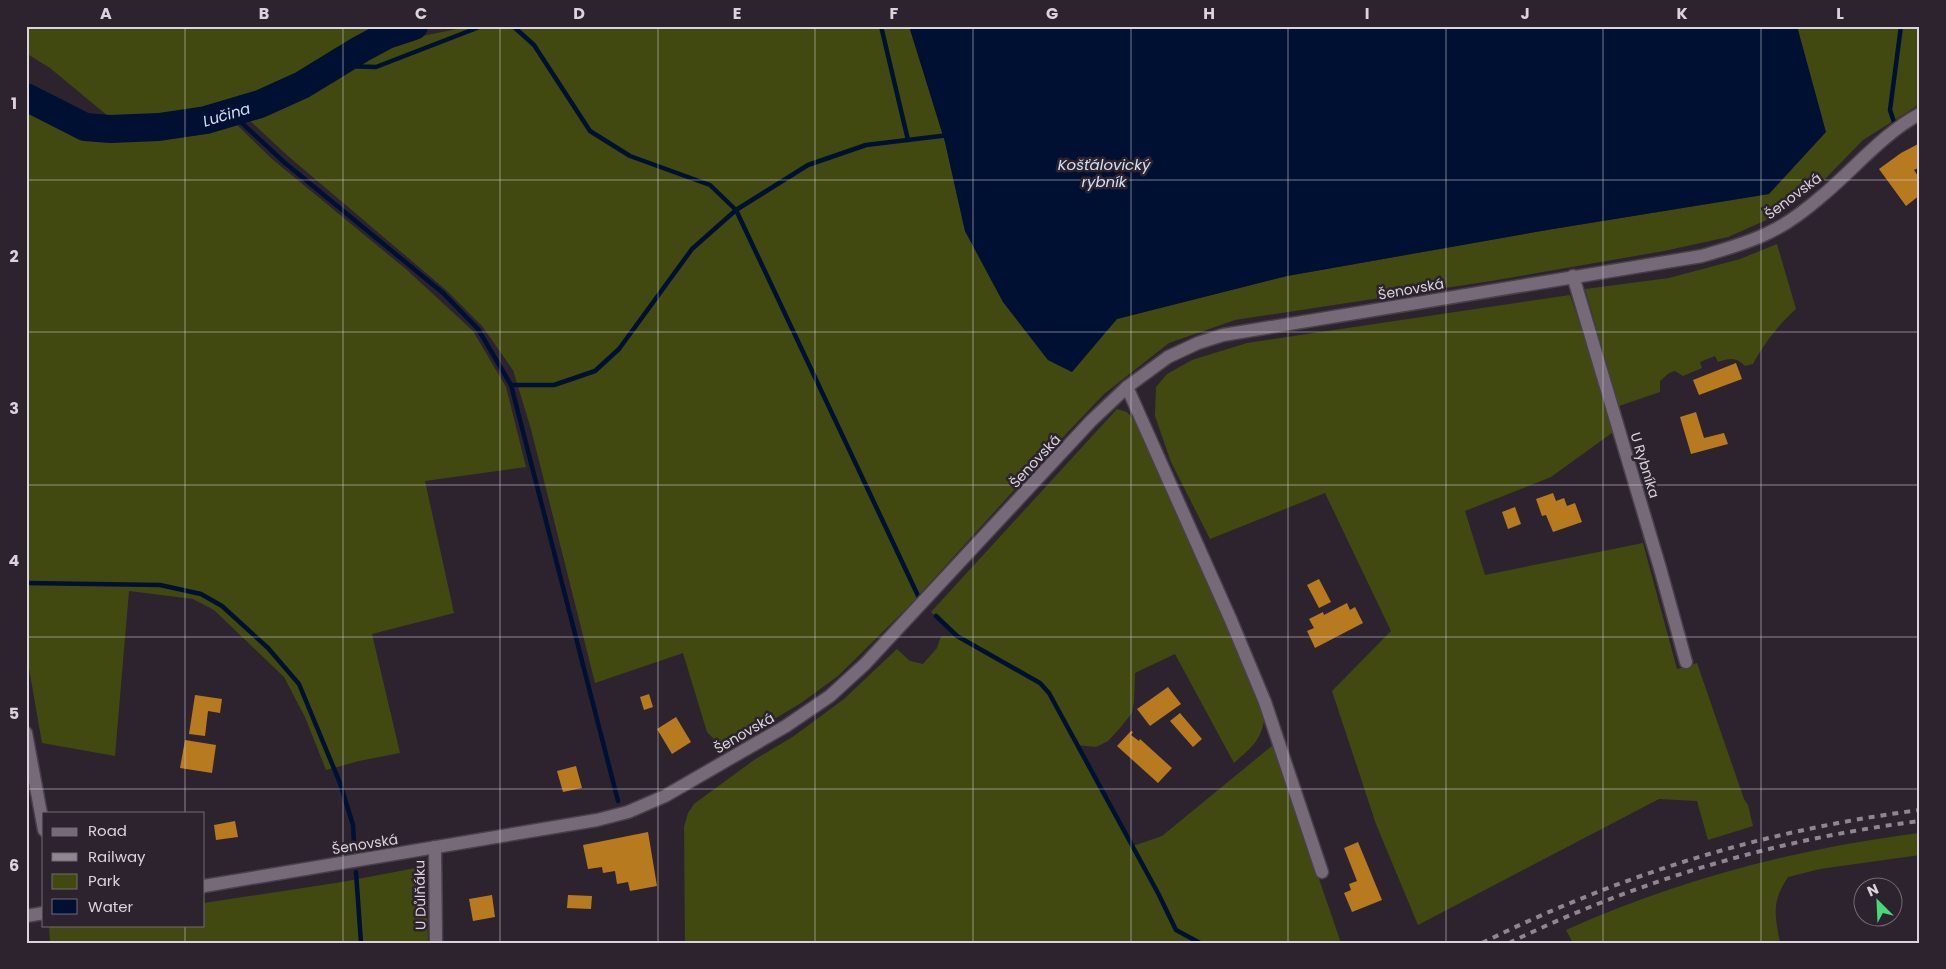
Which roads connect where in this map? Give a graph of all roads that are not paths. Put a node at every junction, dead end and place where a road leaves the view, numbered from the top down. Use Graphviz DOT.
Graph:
graph roads {
  1 [pos="1920,114"];
  2 [pos="1573,276"];
  3 [pos="1127,387"];
  4 [pos="1686,662"];
  5 [pos="26,734"];
  6 [pos="42,819"];
  7 [pos="435,847"];
  8 [pos="1322,872"];
  9 [pos="205,886"];
  10 [pos="42,913"];
  11 [pos="26,916"];
  12 [pos="436,943"];
  1 -- 2 [label="street, Šenovská"];
  2 -- 3 [label="street, Šenovská"];
  2 -- 4 [label="street, U Rybníka"];
  3 -- 7 [label="street, Šenovská"];
  3 -- 8 [label="street"];
  5 -- 6 [label="street"];
  7 -- 9 [label="street, Šenovská"];
  7 -- 12 [label="street, U Důlňáku"];
  10 -- 11 [label="street"];
}
